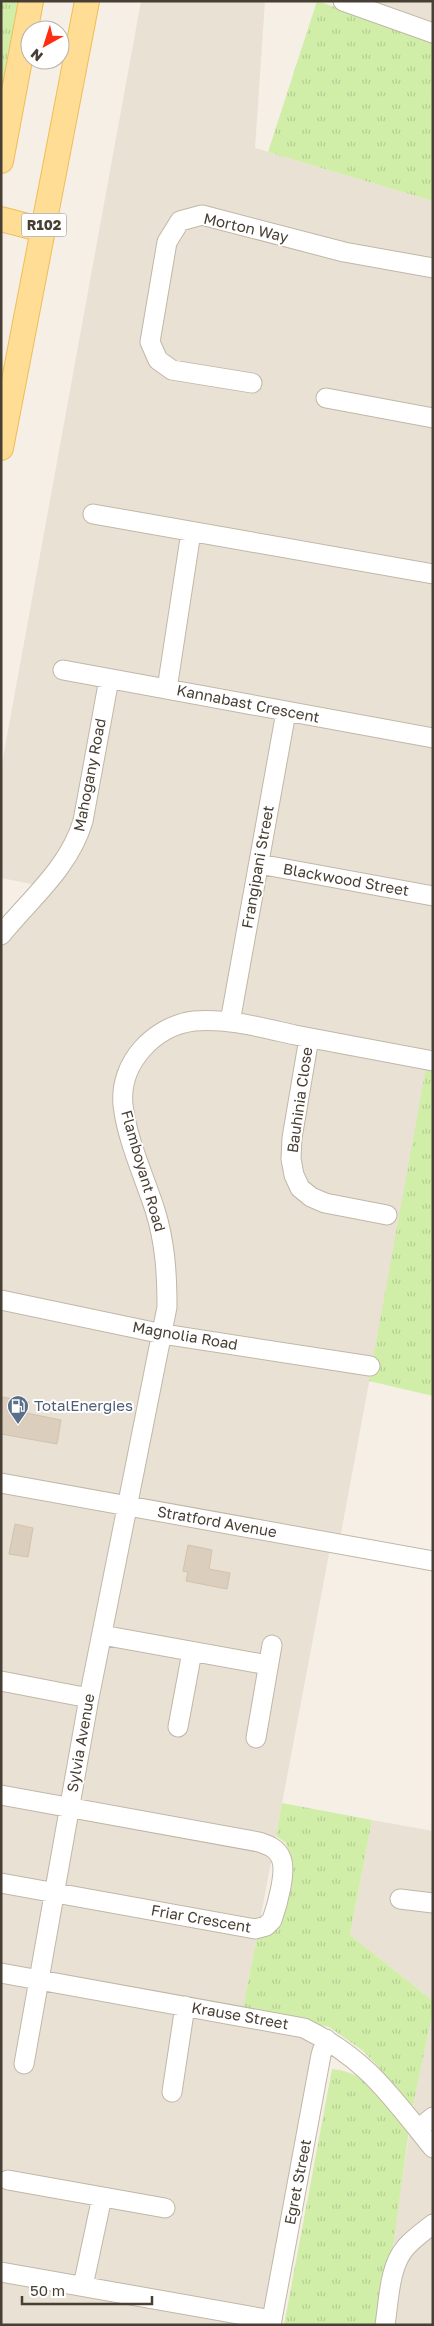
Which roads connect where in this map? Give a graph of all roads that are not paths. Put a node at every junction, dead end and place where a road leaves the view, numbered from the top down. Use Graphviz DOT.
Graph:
graph roads {
  1 [pos="31,1"];
  2 [pos="87,1"];
  3 [pos="343,1"];
  4 [pos="433,33"];
  5 [pos="1,161"];
  6 [pos="1,219"];
  7 [pos="43,230"];
  8 [pos="433,268"];
  9 [pos="252,383"];
  10 [pos="326,398"];
  11 [pos="433,418"];
  12 [pos="1,448"];
  13 [pos="93,514"];
  14 [pos="191,532"];
  15 [pos="433,574"];
  16 [pos="63,670"];
  17 [pos="109,679"];
  18 [pos="167,689"];
  19 [pos="286,712"];
  20 [pos="433,738"];
  21 [pos="259,864"];
  22 [pos="433,896"];
  23 [pos="1,935"];
  24 [pos="230,1022"];
  25 [pos="309,1038"];
  26 [pos="433,1061"];
  27 [pos="387,1215"];
  28 [pos="1,1300"];
  29 [pos="163,1334"];
  30 [pos="370,1366"];
  31 [pos="1,1483"];
  32 [pos="128,1506"];
  33 [pos="433,1561"];
  34 [pos="102,1635"];
  35 [pos="272,1645"];
  36 [pos="192,1652"];
  37 [pos="268,1665"];
  38 [pos="1,1681"];
  39 [pos="89,1698"];
  40 [pos="178,1727"];
  41 [pos="256,1738"];
  42 [pos="1,1795"];
  43 [pos="69,1808"];
  44 [pos="1,1883"];
  45 [pos="53,1892"];
  46 [pos="400,1899"];
  47 [pos="433,1903"];
  48 [pos="1,1973"];
  49 [pos="40,1980"];
  50 [pos="185,2006"];
  51 [pos="326,2039"];
  52 [pos="24,2064"];
  53 [pos="172,2092"];
  54 [pos="433,2117"];
  55 [pos="418,2129"];
  56 [pos="433,2148"];
  57 [pos="8,2180"];
  58 [pos="102,2197"];
  59 [pos="165,2208"];
  60 [pos="433,2224"];
  61 [pos="1,2272"];
  62 [pos="83,2286"];
  63 [pos="271,2322"];
  64 [pos="385,2325"];
  1 -- 5 [label="main road"];
  2 -- 7 [label="main road, R102"];
  3 -- 4 [label="street"];
  6 -- 7 [label="main road"];
  7 -- 12 [label="main road, R102"];
  8 -- 9 [label="street, Morton Way"];
  10 -- 11 [label="street"];
  13 -- 14 [label="street"];
  14 -- 15 [label="street"];
  14 -- 18 [label="street"];
  16 -- 17 [label="street, Kannabast Crescent"];
  17 -- 18 [label="street, Kannabast Crescent"];
  17 -- 23 [label="street, Mahogany Road"];
  18 -- 19 [label="street, Kannabast Crescent"];
  19 -- 20 [label="street, Kannabast Crescent"];
  19 -- 21 [label="street, Frangipani Street"];
  21 -- 22 [label="street, Blackwood Street"];
  21 -- 24 [label="street, Frangipani Street"];
  24 -- 25 [label="street, Flamboyant Road"];
  24 -- 29 [label="street, Flamboyant Road"];
  25 -- 26 [label="street, Flamboyant Road"];
  25 -- 27 [label="street, Bauhinia Close"];
  28 -- 29 [label="street, Magnolia Road"];
  29 -- 30 [label="street, Magnolia Road"];
  29 -- 32 [label="street, Flamboyant Road"];
  31 -- 32 [label="street, Stratford Avenue"];
  32 -- 33 [label="street, Stratford Avenue"];
  32 -- 34 [label="street, Sylvia Avenue"];
  34 -- 36 [label="street"];
  34 -- 39 [label="street, Sylvia Avenue"];
  35 -- 37 [label="street"];
  36 -- 37 [label="street"];
  36 -- 40 [label="street"];
  37 -- 41 [label="street"];
  38 -- 39 [label="street"];
  39 -- 43 [label="street, Sylvia Avenue"];
  42 -- 43 [label="street, Friar Crescent"];
  43 -- 45 [label="street, Sylvia Avenue"];
  43 -- 45 [label="street, Friar Crescent"];
  44 -- 45 [label="street, Friar Crescent"];
  45 -- 49 [label="street, Sylvia Avenue"];
  46 -- 47 [label="street"];
  48 -- 49 [label="street, Krause Street"];
  49 -- 50 [label="street, Krause Street"];
  49 -- 52 [label="street, Sylvia Avenue"];
  50 -- 51 [label="street, Krause Street"];
  50 -- 53 [label="street"];
  51 -- 55 [label="street, Krause Street"];
  51 -- 63 [label="street, Egret Street"];
  54 -- 55 [label="street"];
  55 -- 56 [label="street, Krause Street"];
  57 -- 58 [label="street"];
  58 -- 59 [label="street"];
  58 -- 62 [label="street"];
  60 -- 64 [label="street"];
  61 -- 62 [label="street"];
  62 -- 63 [label="street"];
}
